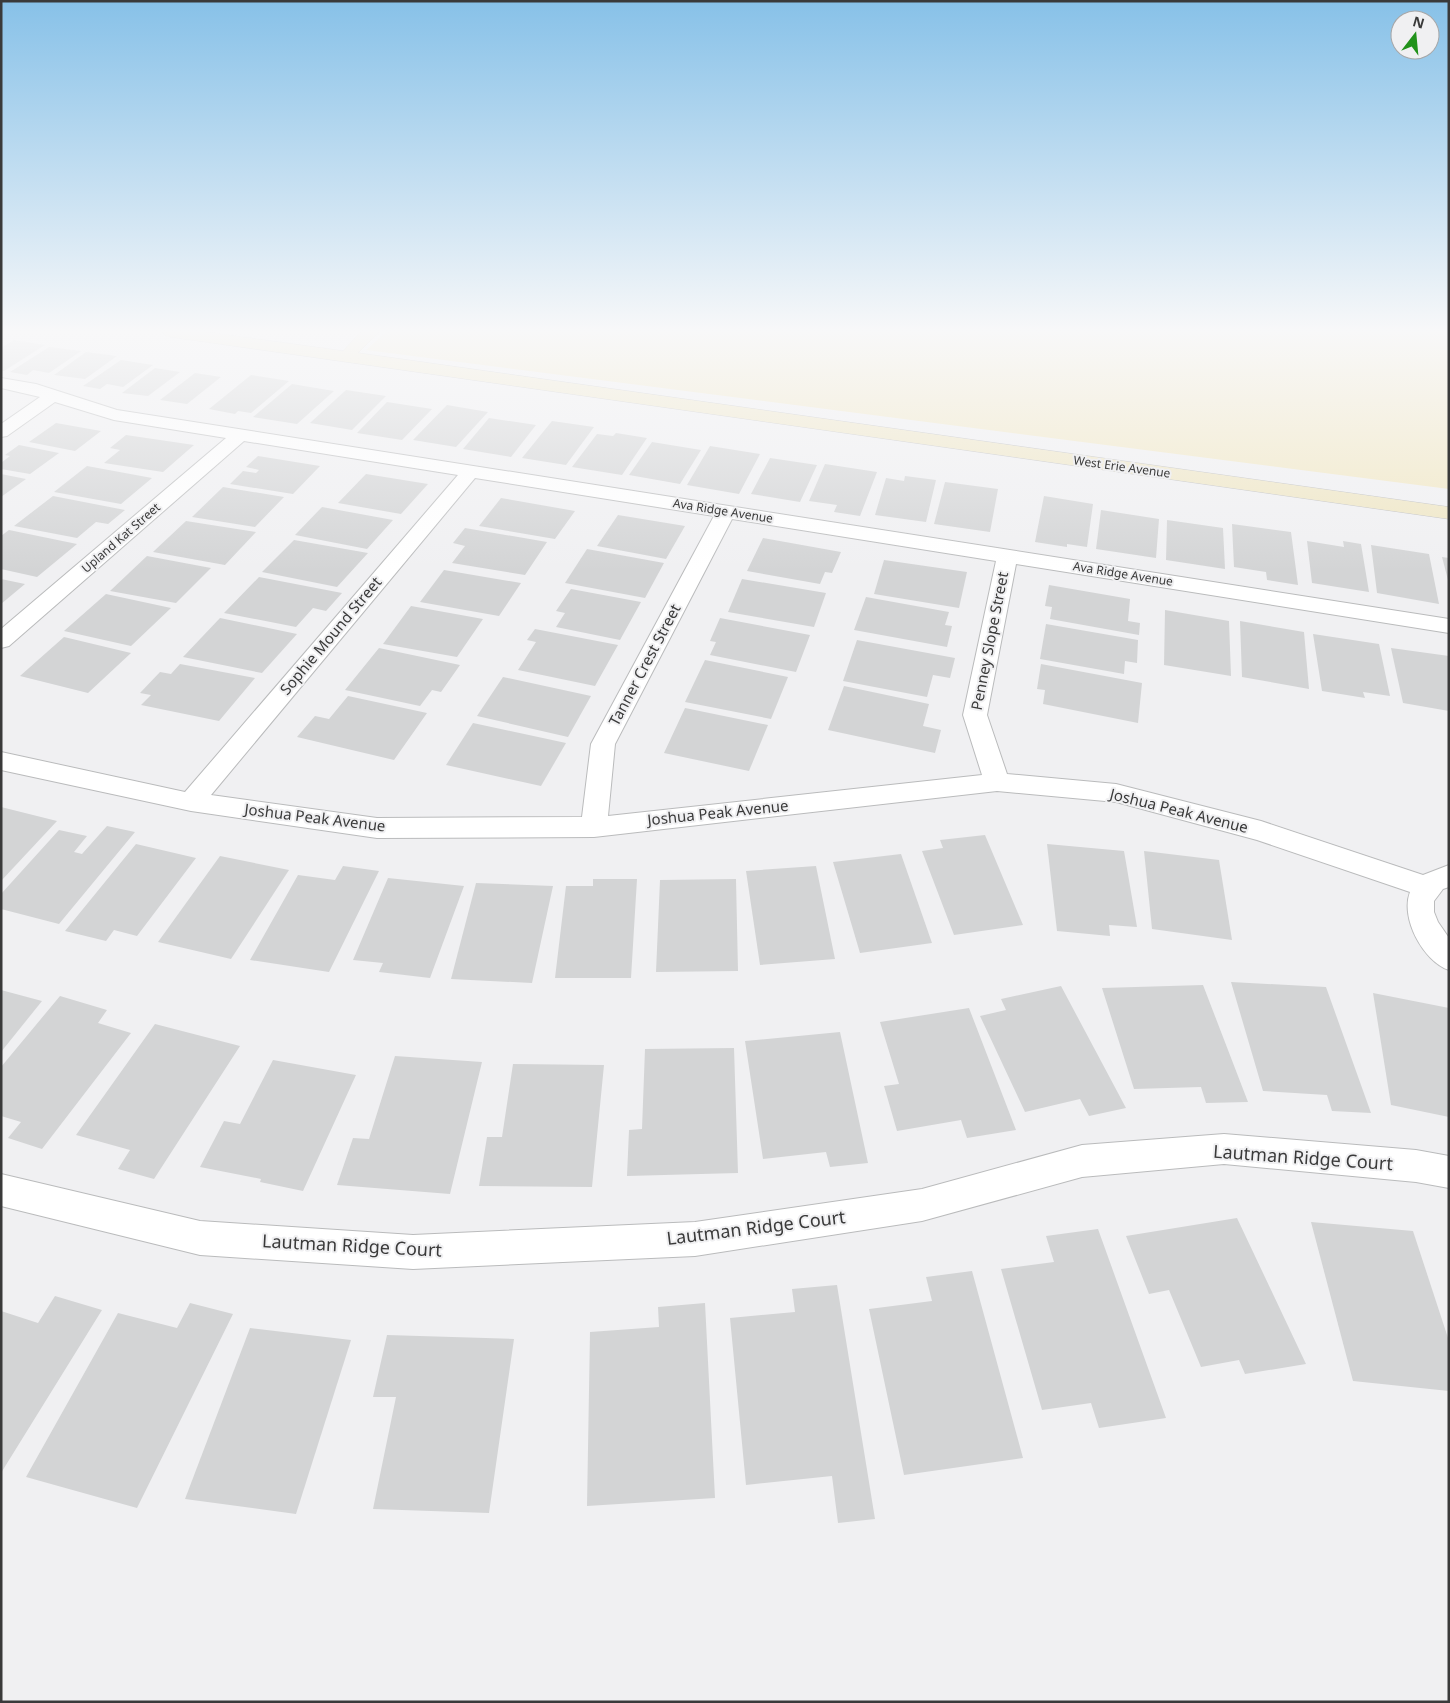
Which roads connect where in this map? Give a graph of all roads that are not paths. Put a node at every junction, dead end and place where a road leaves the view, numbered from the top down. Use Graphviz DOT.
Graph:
graph roads {
  1 [pos="30,411"];
  2 [pos="103,411"];
  3 [pos="732,411"];
  4 [pos="1,432"];
  5 [pos="241,434"];
  6 [pos="471,471"];
  7 [pos="726,511"];
  8 [pos="1449,513"];
  9 [pos="1007,556"];
  10 [pos="1449,626"];
  11 [pos="1,641"];
  12 [pos="1,761"];
  13 [pos="997,782"];
  14 [pos="191,802"];
  15 [pos="594,827"];
  16 [pos="1438,881"];
  17 [pos="1449,958"];
  18 [pos="1449,1172"];
  19 [pos="1,1190"];
  1 -- 4 [label="street"];
  2 -- 5 [label="street, Ava Ridge Avenue"];
  3 -- 8 [label="street, West Erie Avenue"];
  5 -- 6 [label="street, Ava Ridge Avenue"];
  5 -- 11 [label="street, Upland Kat Street"];
  6 -- 7 [label="street, Ava Ridge Avenue"];
  6 -- 14 [label="street, Sophie Mound Street"];
  7 -- 9 [label="street, Ava Ridge Avenue"];
  7 -- 15 [label="street, Tanner Crest Street"];
  9 -- 10 [label="street, Ava Ridge Avenue"];
  9 -- 13 [label="street, Penney Slope Street"];
  12 -- 14 [label="street, Joshua Peak Avenue"];
  13 -- 15 [label="street, Joshua Peak Avenue"];
  13 -- 16 [label="street, Joshua Peak Avenue"];
  14 -- 15 [label="street, Joshua Peak Avenue"];
  16 -- 17 [label="street"];
  18 -- 19 [label="street, Lautman Ridge Court"];
}
